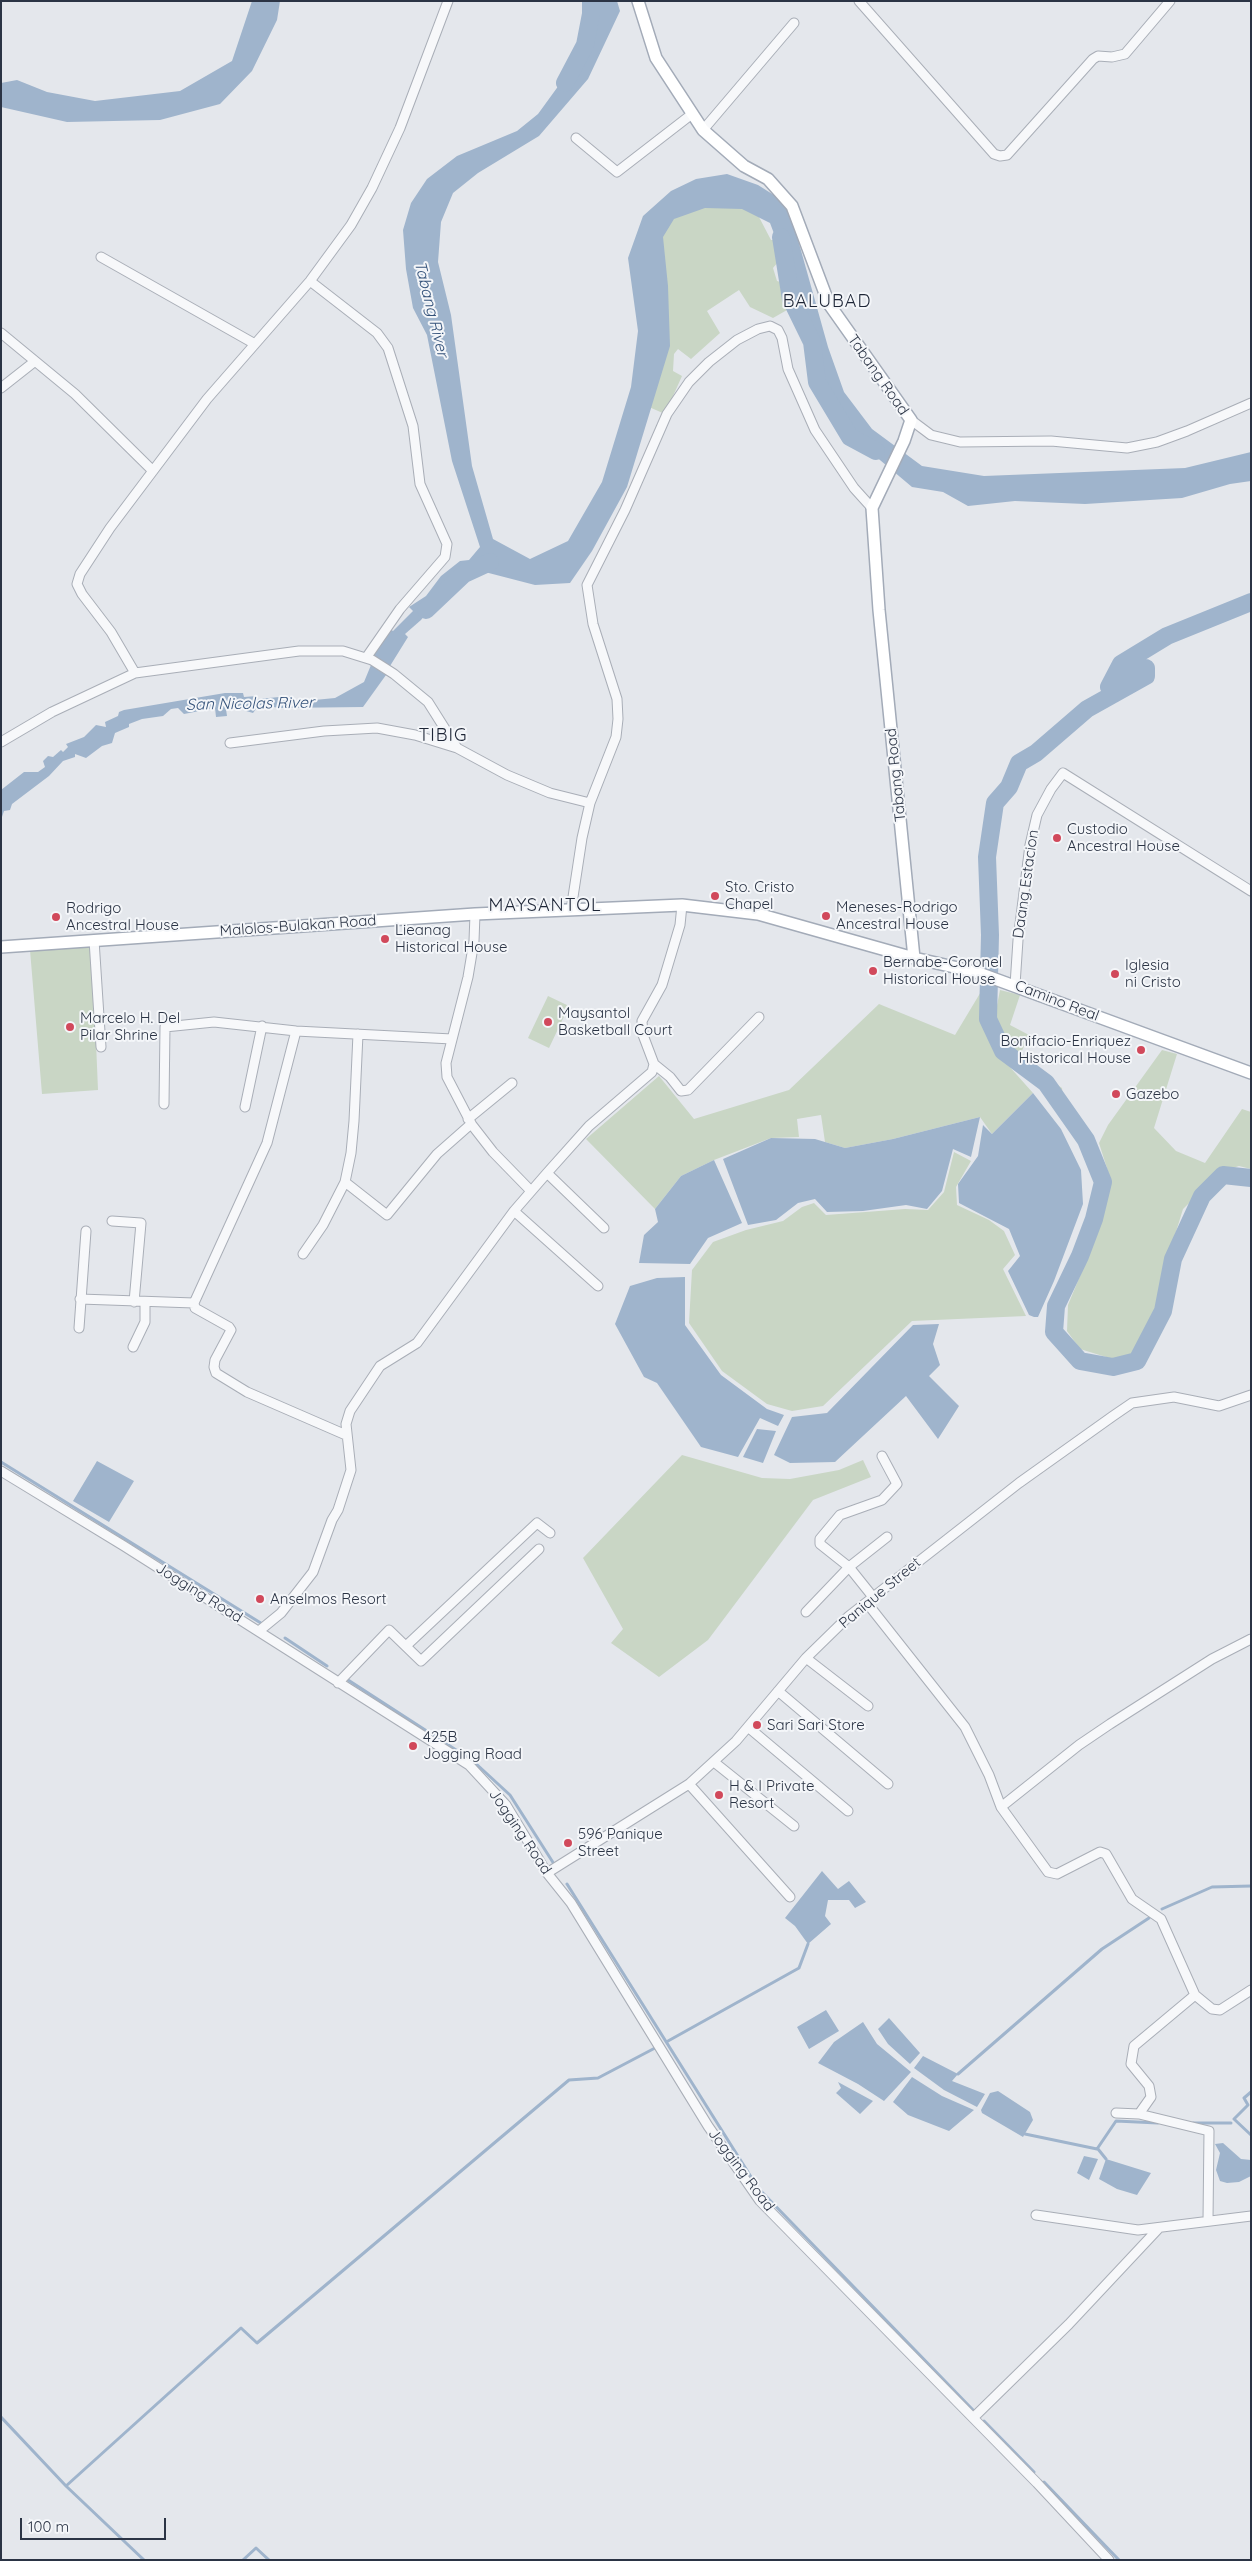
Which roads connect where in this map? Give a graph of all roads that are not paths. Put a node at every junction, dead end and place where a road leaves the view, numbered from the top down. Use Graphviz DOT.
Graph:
graph roads {
  1 [pos="448,1"];
  2 [pos="638,1"];
  3 [pos="859,1"];
  4 [pos="1170,1"];
  5 [pos="794,22"];
  6 [pos="692,114"];
  7 [pos="703,130"];
  8 [pos="576,138"];
  9 [pos="101,258"];
  10 [pos="310,281"];
  11 [pos="1,333"];
  12 [pos="255,344"];
  13 [pos="34,362"];
  14 [pos="1,388"];
  15 [pos="1251,402"];
  16 [pos="911,420"];
  17 [pos="153,471"];
  18 [pos="872,508"];
  19 [pos="369,659"];
  20 [pos="135,674"];
  21 [pos="1,742"];
  22 [pos="230,743"];
  23 [pos="457,748"];
  24 [pos="590,803"];
  25 [pos="1251,891"];
  26 [pos="682,905"];
  27 [pos="571,910"];
  28 [pos="475,914"];
  29 [pos="94,940"];
  30 [pos="1,947"];
  31 [pos="914,958"];
  32 [pos="976,972"];
  33 [pos="1015,985"];
  34 [pos="759,1017"];
  35 [pos="262,1026"];
  36 [pos="296,1031"];
  37 [pos="358,1034"];
  38 [pos="452,1038"];
  39 [pos="101,1047"];
  40 [pos="654,1064"];
  41 [pos="1251,1072"];
  42 [pos="512,1084"];
  43 [pos="164,1104"];
  44 [pos="245,1107"];
  45 [pos="470,1121"];
  46 [pos="547,1173"];
  47 [pos="345,1182"];
  48 [pos="531,1191"];
  49 [pos="514,1211"];
  50 [pos="112,1221"];
  51 [pos="604,1228"];
  52 [pos="86,1232"];
  53 [pos="303,1254"];
  54 [pos="598,1286"];
  55 [pos="80,1299"];
  56 [pos="134,1302"];
  57 [pos="145,1303"];
  58 [pos="194,1303"];
  59 [pos="79,1328"];
  60 [pos="133,1347"];
  61 [pos="1251,1395"];
  62 [pos="346,1435"];
  63 [pos="882,1456"];
  64 [pos="1,1471"];
  65 [pos="550,1534"];
  66 [pos="887,1537"];
  67 [pos="539,1549"];
  68 [pos="849,1567"];
  69 [pos="870,1600"];
  70 [pos="806,1612"];
  71 [pos="259,1631"];
  72 [pos="1251,1639"];
  73 [pos="407,1645"];
  74 [pos="806,1658"];
  75 [pos="338,1683"];
  76 [pos="778,1690"];
  77 [pos="868,1706"];
  78 [pos="748,1727"];
  79 [pos="714,1762"];
  80 [pos="689,1784"];
  81 [pos="888,1784"];
  82 [pos="1001,1807"];
  83 [pos="848,1811"];
  84 [pos="794,1826"];
  85 [pos="547,1873"];
  86 [pos="790,1896"];
  87 [pos="1251,1990"];
  88 [pos="1195,1995"];
  89 [pos="1116,2113"];
  90 [pos="1139,2114"];
  91 [pos="1036,2215"];
  92 [pos="1251,2216"];
  93 [pos="1208,2220"];
  94 [pos="1159,2228"];
  95 [pos="973,2418"];
  96 [pos="1109,2560"];
  1 -- 10 [label="street"];
  2 -- 6 [label="main road, Tabang Road"];
  3 -- 4 [label="street"];
  5 -- 7 [label="street"];
  6 -- 7 [label="main road, Tabang Road"];
  6 -- 8 [label="street"];
  7 -- 16 [label="main road, Tabang Road"];
  9 -- 12 [label="street"];
  10 -- 12 [label="street"];
  10 -- 19 [label="street"];
  11 -- 13 [label="street"];
  12 -- 17 [label="street"];
  13 -- 14 [label="street"];
  13 -- 17 [label="street"];
  15 -- 16 [label="street"];
  16 -- 18 [label="main road, Tabang Road"];
  17 -- 20 [label="street"];
  18 -- 24 [label="street"];
  18 -- 31 [label="main road, Tabang Road"];
  19 -- 20 [label="street"];
  19 -- 23 [label="street"];
  20 -- 21 [label="street"];
  22 -- 23 [label="street"];
  23 -- 24 [label="street"];
  24 -- 27 [label="street"];
  25 -- 33 [label="street, Daang Estacion"];
  26 -- 27 [label="main road, Malolos-Bulakan Road"];
  26 -- 31 [label="main road, Malolos-Bulakan Road"];
  26 -- 40 [label="street"];
  27 -- 28 [label="main road, Malolos-Bulakan Road"];
  28 -- 29 [label="main road, Malolos-Bulakan Road"];
  28 -- 38 [label="street"];
  29 -- 30 [label="main road, Malolos-Bulakan Road"];
  29 -- 39 [label="street"];
  31 -- 32 [label="main road, Malolos-Bulakan Road"];
  32 -- 33 [label="main road, Camino Real"];
  33 -- 41 [label="main road, Camino Real"];
  34 -- 40 [label="street"];
  35 -- 36 [label="street"];
  35 -- 43 [label="street"];
  35 -- 44 [label="street"];
  36 -- 37 [label="street"];
  36 -- 58 [label="street"];
  37 -- 38 [label="street"];
  37 -- 47 [label="street"];
  38 -- 45 [label="street"];
  40 -- 46 [label="street"];
  42 -- 45 [label="street"];
  45 -- 47 [label="street"];
  45 -- 48 [label="street"];
  46 -- 48 [label="street"];
  46 -- 51 [label="street"];
  47 -- 53 [label="street"];
  48 -- 49 [label="street"];
  49 -- 54 [label="street"];
  49 -- 62 [label="street"];
  50 -- 56 [label="street"];
  52 -- 55 [label="street"];
  55 -- 56 [label="street"];
  55 -- 59 [label="street"];
  56 -- 57 [label="street"];
  57 -- 58 [label="street"];
  57 -- 60 [label="street"];
  58 -- 62 [label="street"];
  61 -- 69 [label="street, Panique Street"];
  62 -- 71 [label="street"];
  63 -- 68 [label="street"];
  64 -- 71 [label="street, Jogging Road"];
  65 -- 73 [label="street"];
  66 -- 68 [label="street"];
  67 -- 73 [label="street"];
  68 -- 69 [label="street"];
  68 -- 70 [label="street"];
  69 -- 74 [label="street, Panique Street"];
  69 -- 82 [label="street"];
  71 -- 75 [label="street, Jogging Road"];
  72 -- 82 [label="street"];
  73 -- 75 [label="street"];
  74 -- 76 [label="street, Panique Street"];
  74 -- 77 [label="street"];
  75 -- 85 [label="street, Jogging Road"];
  76 -- 78 [label="street, Panique Street"];
  76 -- 81 [label="street"];
  78 -- 79 [label="street, Panique Street"];
  78 -- 83 [label="street"];
  79 -- 80 [label="street, Panique Street"];
  79 -- 84 [label="street"];
  80 -- 85 [label="street, Panique Street"];
  80 -- 86 [label="street"];
  82 -- 88 [label="street"];
  85 -- 95 [label="street, Jogging Road"];
  87 -- 88 [label="street"];
  88 -- 90 [label="street"];
  89 -- 90 [label="street"];
  90 -- 93 [label="street"];
  91 -- 94 [label="street"];
  92 -- 93 [label="street"];
  93 -- 94 [label="street"];
  94 -- 95 [label="street"];
  95 -- 96 [label="street, Jogging Road"];
}
